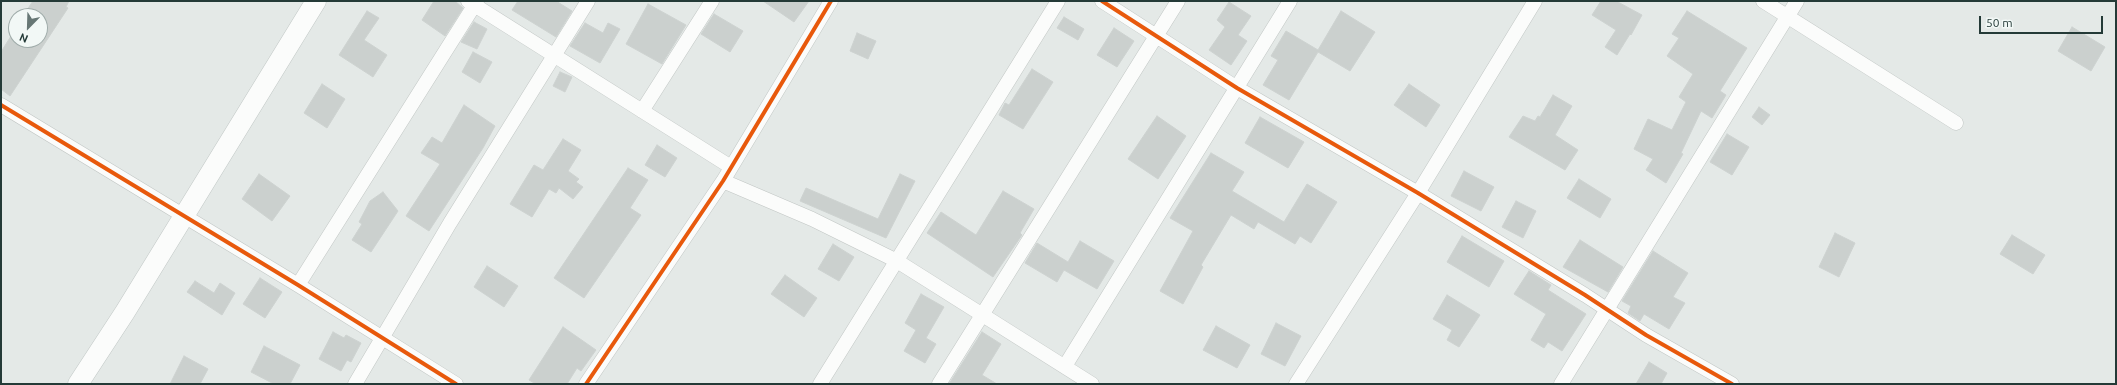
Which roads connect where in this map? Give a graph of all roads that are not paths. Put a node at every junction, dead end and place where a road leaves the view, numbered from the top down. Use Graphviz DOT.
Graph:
graph roads {
  1 [pos="316,1"];
  2 [pos="588,1"];
  3 [pos="712,1"];
  4 [pos="831,1"];
  5 [pos="1058,1"];
  6 [pos="1102,1"];
  7 [pos="1178,1"];
  8 [pos="1290,1"];
  9 [pos="1535,1"];
  10 [pos="1763,1"];
  11 [pos="1797,1"];
  12 [pos="474,2"];
  13 [pos="1787,16"];
  14 [pos="1156,36"];
  15 [pos="554,55"];
  16 [pos="1237,88"];
  17 [pos="1,106"];
  18 [pos="642,111"];
  19 [pos="1956,123"];
  20 [pos="731,167"];
  21 [pos="723,181"];
  22 [pos="1418,193"];
  23 [pos="184,216"];
  24 [pos="897,261"];
  25 [pos="298,285"];
  26 [pos="1608,310"];
  27 [pos="982,315"];
  28 [pos="383,338"];
  29 [pos="1065,366"];
  30 [pos="78,384"];
  31 [pos="355,384"];
  32 [pos="456,384"];
  33 [pos="586,384"];
  34 [pos="820,384"];
  35 [pos="939,384"];
  36 [pos="1092,384"];
  37 [pos="1296,384"];
  38 [pos="1561,384"];
  39 [pos="1732,384"];
  1 -- 23 [label="street"];
  2 -- 15 [label="street"];
  3 -- 18 [label="street"];
  4 -- 20 [label="street"];
  5 -- 24 [label="street"];
  6 -- 14 [label="street"];
  7 -- 14 [label="street"];
  8 -- 16 [label="street"];
  9 -- 22 [label="street"];
  10 -- 13 [label="street"];
  11 -- 13 [label="street"];
  12 -- 15 [label="street"];
  12 -- 25 [label="street"];
  13 -- 19 [label="street"];
  13 -- 26 [label="street"];
  14 -- 16 [label="street"];
  14 -- 27 [label="street"];
  15 -- 18 [label="street"];
  15 -- 28 [label="street"];
  16 -- 22 [label="street"];
  16 -- 29 [label="street"];
  17 -- 23 [label="street"];
  18 -- 20 [label="street"];
  20 -- 21 [label="street"];
  21 -- 24 [label="street"];
  21 -- 33 [label="street"];
  22 -- 26 [label="street"];
  22 -- 37 [label="street"];
  23 -- 25 [label="street"];
  23 -- 30 [label="street"];
  24 -- 27 [label="street"];
  24 -- 34 [label="street"];
  25 -- 28 [label="street"];
  26 -- 38 [label="street"];
  26 -- 39 [label="street"];
  27 -- 29 [label="street"];
  27 -- 35 [label="street"];
  28 -- 31 [label="street"];
  28 -- 32 [label="street"];
  29 -- 36 [label="street"];
}
